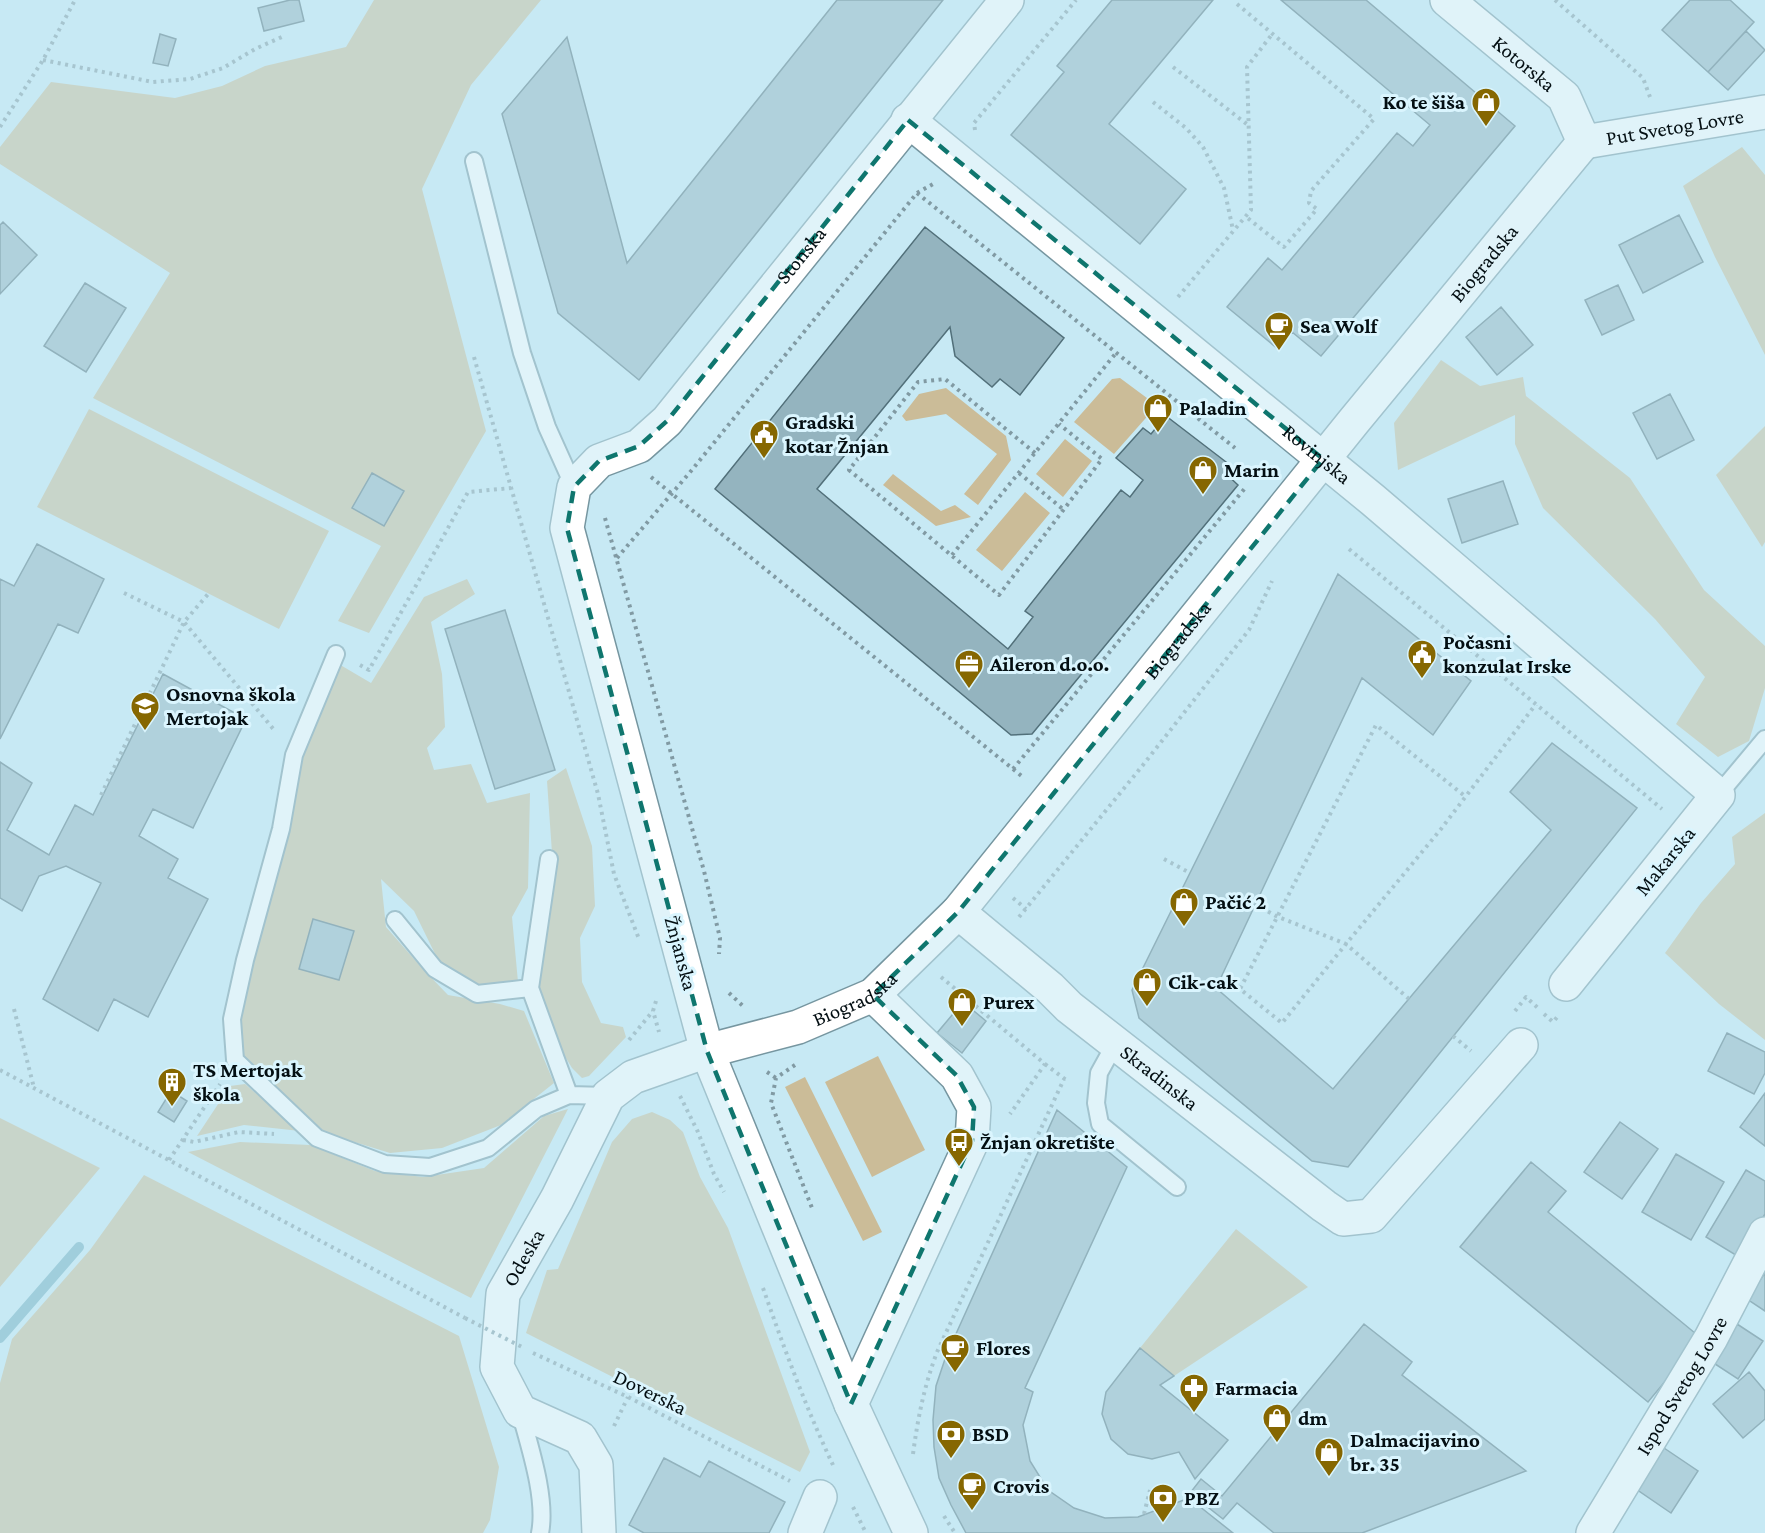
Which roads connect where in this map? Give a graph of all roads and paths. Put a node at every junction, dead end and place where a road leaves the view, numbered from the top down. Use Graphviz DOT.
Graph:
graph roads {
  1 [pos="75,0"];
  2 [pos="1007,0"];
  3 [pos="1076,0"];
  4 [pos="1447,0"];
  5 [pos="1555,0"];
  6 [pos="1237,4"];
  7 [pos="1273,33"];
  8 [pos="284,36"];
  9 [pos="43,60"];
  10 [pos="1173,67"];
  11 [pos="1153,102"];
  12 [pos="1758,107"];
  13 [pos="908,120"];
  14 [pos="1248,126"];
  15 [pos="0,127"];
  16 [pos="1661,129"];
  17 [pos="1584,142"];
  18 [pos="957,159"];
  19 [pos="474,161"];
  20 [pos="917,194"];
  21 [pos="1245,216"];
  22 [pos="1233,231"];
  23 [pos="1176,299"];
  24 [pos="1116,353"];
  25 [pos="1059,424"];
  26 [pos="1235,448"];
  27 [pos="1035,453"];
  28 [pos="1323,459"];
  29 [pos="644,472"];
  30 [pos="1019,472"];
  31 [pos="574,487"];
  32 [pos="1246,487"];
  33 [pos="511,488"];
  34 [pos="671,493"];
  35 [pos="1064,510"];
  36 [pos="604,516"];
  37 [pos="1349,549"];
  38 [pos="952,555"];
  39 [pos="616,558"];
  40 [pos="124,593"];
  41 [pos="209,593"];
  42 [pos="184,622"];
  43 [pos="336,654"];
  44 [pos="1536,704"];
  45 [pos="1765,739"];
  46 [pos="294,755"];
  47 [pos="101,795"];
  48 [pos="1718,795"];
  49 [pos="1466,797"];
  50 [pos="1666,812"];
  51 [pos="549,859"];
  52 [pos="1164,859"];
  53 [pos="1190,873"];
  54 [pos="1255,904"];
  55 [pos="958,912"];
  56 [pos="1276,916"];
  57 [pos="395,920"];
  58 [pos="1346,944"];
  59 [pos="719,962"];
  60 [pos="1566,984"];
  61 [pos="530,988"];
  62 [pos="728,993"];
  63 [pos="873,995"];
  64 [pos="1408,999"];
  65 [pos="14,1009"];
  66 [pos="1453,1036"];
  67 [pos="753,1039"];
  68 [pos="1115,1044"];
  69 [pos="1521,1045"];
  70 [pos="707,1051"];
  71 [pos="1478,1056"];
  72 [pos="235,1060"];
  73 [pos="0,1070"];
  74 [pos="776,1078"];
  75 [pos="1064,1078"];
  76 [pos="34,1088"];
  77 [pos="568,1095"];
  78 [pos="608,1096"];
  79 [pos="317,1138"];
  80 [pos="183,1140"];
  81 [pos="169,1160"];
  82 [pos="1177,1187"];
  83 [pos="1765,1234"];
  84 [pos="850,1404"];
  85 [pos="520,1411"];
  86 [pos="912,1465"];
  87 [pos="1150,1490"];
  88 [pos="820,1497"];
  89 [pos="1144,1514"];
  90 [pos="540,1533"];
  91 [pos="599,1533"];
  92 [pos="805,1533"];
  93 [pos="911,1533"];
  94 [pos="1593,1533"];
  1 -- 9 [label="path"];
  2 -- 13 [label="street, Stonska"];
  3 -- 18 [label="path"];
  4 -- 17 [label="street, Kotorska"];
  5 -- 16 [label="path"];
  6 -- 7 [label="path"];
  7 -- 14 [label="path"];
  7 -- 21 [label="path"];
  8 -- 9 [label="path"];
  9 -- 15 [label="path"];
  10 -- 14 [label="path"];
  11 -- 22 [label="path"];
  12 -- 16 [label="street, Put Svetog Lovre"];
  13 -- 18 [label="street, Rovinjska"];
  13 -- 31 [label="street, Stonska"];
  14 -- 21 [label="path"];
  16 -- 17 [label="street, Put Svetog Lovre"];
  17 -- 28 [label="street, Biogradska"];
  18 -- 20 [label="path"];
  18 -- 28 [label="street, Rovinjska"];
  19 -- 31 [label="lane"];
  20 -- 24 [label="path"];
  20 -- 34 [label="path"];
  21 -- 22 [label="path"];
  22 -- 23 [label="path"];
  24 -- 25 [label="path"];
  24 -- 26 [label="path"];
  25 -- 27 [label="path"];
  25 -- 35 [label="path"];
  27 -- 30 [label="path"];
  27 -- 38 [label="path"];
  28 -- 48 [label="street, Rovinjska"];
  28 -- 55 [label="street, Biogradska"];
  29 -- 34 [label="path"];
  30 -- 35 [label="path"];
  30 -- 38 [label="path"];
  31 -- 70 [label="street, Žnjanska"];
  32 -- 34 [label="path"];
  33 -- 43 [label="path"];
  34 -- 39 [label="path"];
  35 -- 38 [label="path"];
  36 -- 39 [label="path"];
  37 -- 44 [label="path"];
  39 -- 59 [label="path"];
  40 -- 42 [label="path"];
  41 -- 42 [label="path"];
  42 -- 46 [label="path"];
  42 -- 47 [label="path"];
  43 -- 46 [label="lane"];
  44 -- 49 [label="path"];
  44 -- 50 [label="path"];
  45 -- 48 [label="lane, Makarska"];
  46 -- 72 [label="lane"];
  48 -- 60 [label="street, Makarska"];
  49 -- 56 [label="path"];
  49 -- 58 [label="path"];
  51 -- 61 [label="lane"];
  52 -- 53 [label="path"];
  54 -- 56 [label="path"];
  55 -- 63 [label="street, Biogradska"];
  55 -- 68 [label="street, Skradinska"];
  56 -- 58 [label="path"];
  56 -- 58 [label="path"];
  57 -- 61 [label="lane"];
  58 -- 64 [label="path"];
  61 -- 77 [label="lane"];
  62 -- 67 [label="path"];
  63 -- 67 [label="street, Biogradska"];
  63 -- 84 [label="street"];
  65 -- 76 [label="path"];
  66 -- 71 [label="path"];
  67 -- 70 [label="street, Biogradska"];
  67 -- 74 [label="path"];
  68 -- 69 [label="street, Skradinska"];
  68 -- 82 [label="lane"];
  70 -- 78 [label="street, Odeska"];
  70 -- 84 [label="street, Žnjanska"];
  72 -- 79 [label="lane"];
  72 -- 80 [label="path"];
  73 -- 76 [label="path, Doverska"];
  75 -- 86 [label="path"];
  76 -- 81 [label="path, Doverska"];
  77 -- 78 [label="lane"];
  77 -- 79 [label="lane"];
  78 -- 85 [label="street, Odeska"];
  79 -- 80 [label="path"];
  80 -- 81 [label="path"];
  81 -- 88 [label="path, Doverska, bridge"];
  83 -- 94 [label="street, Ispod Svetog Lovre"];
  84 -- 93 [label="street, Žnjanska"];
  85 -- 90 [label="lane"];
  85 -- 91 [label="street"];
  87 -- 89 [label="path"];
  88 -- 92 [label="street"];
}
